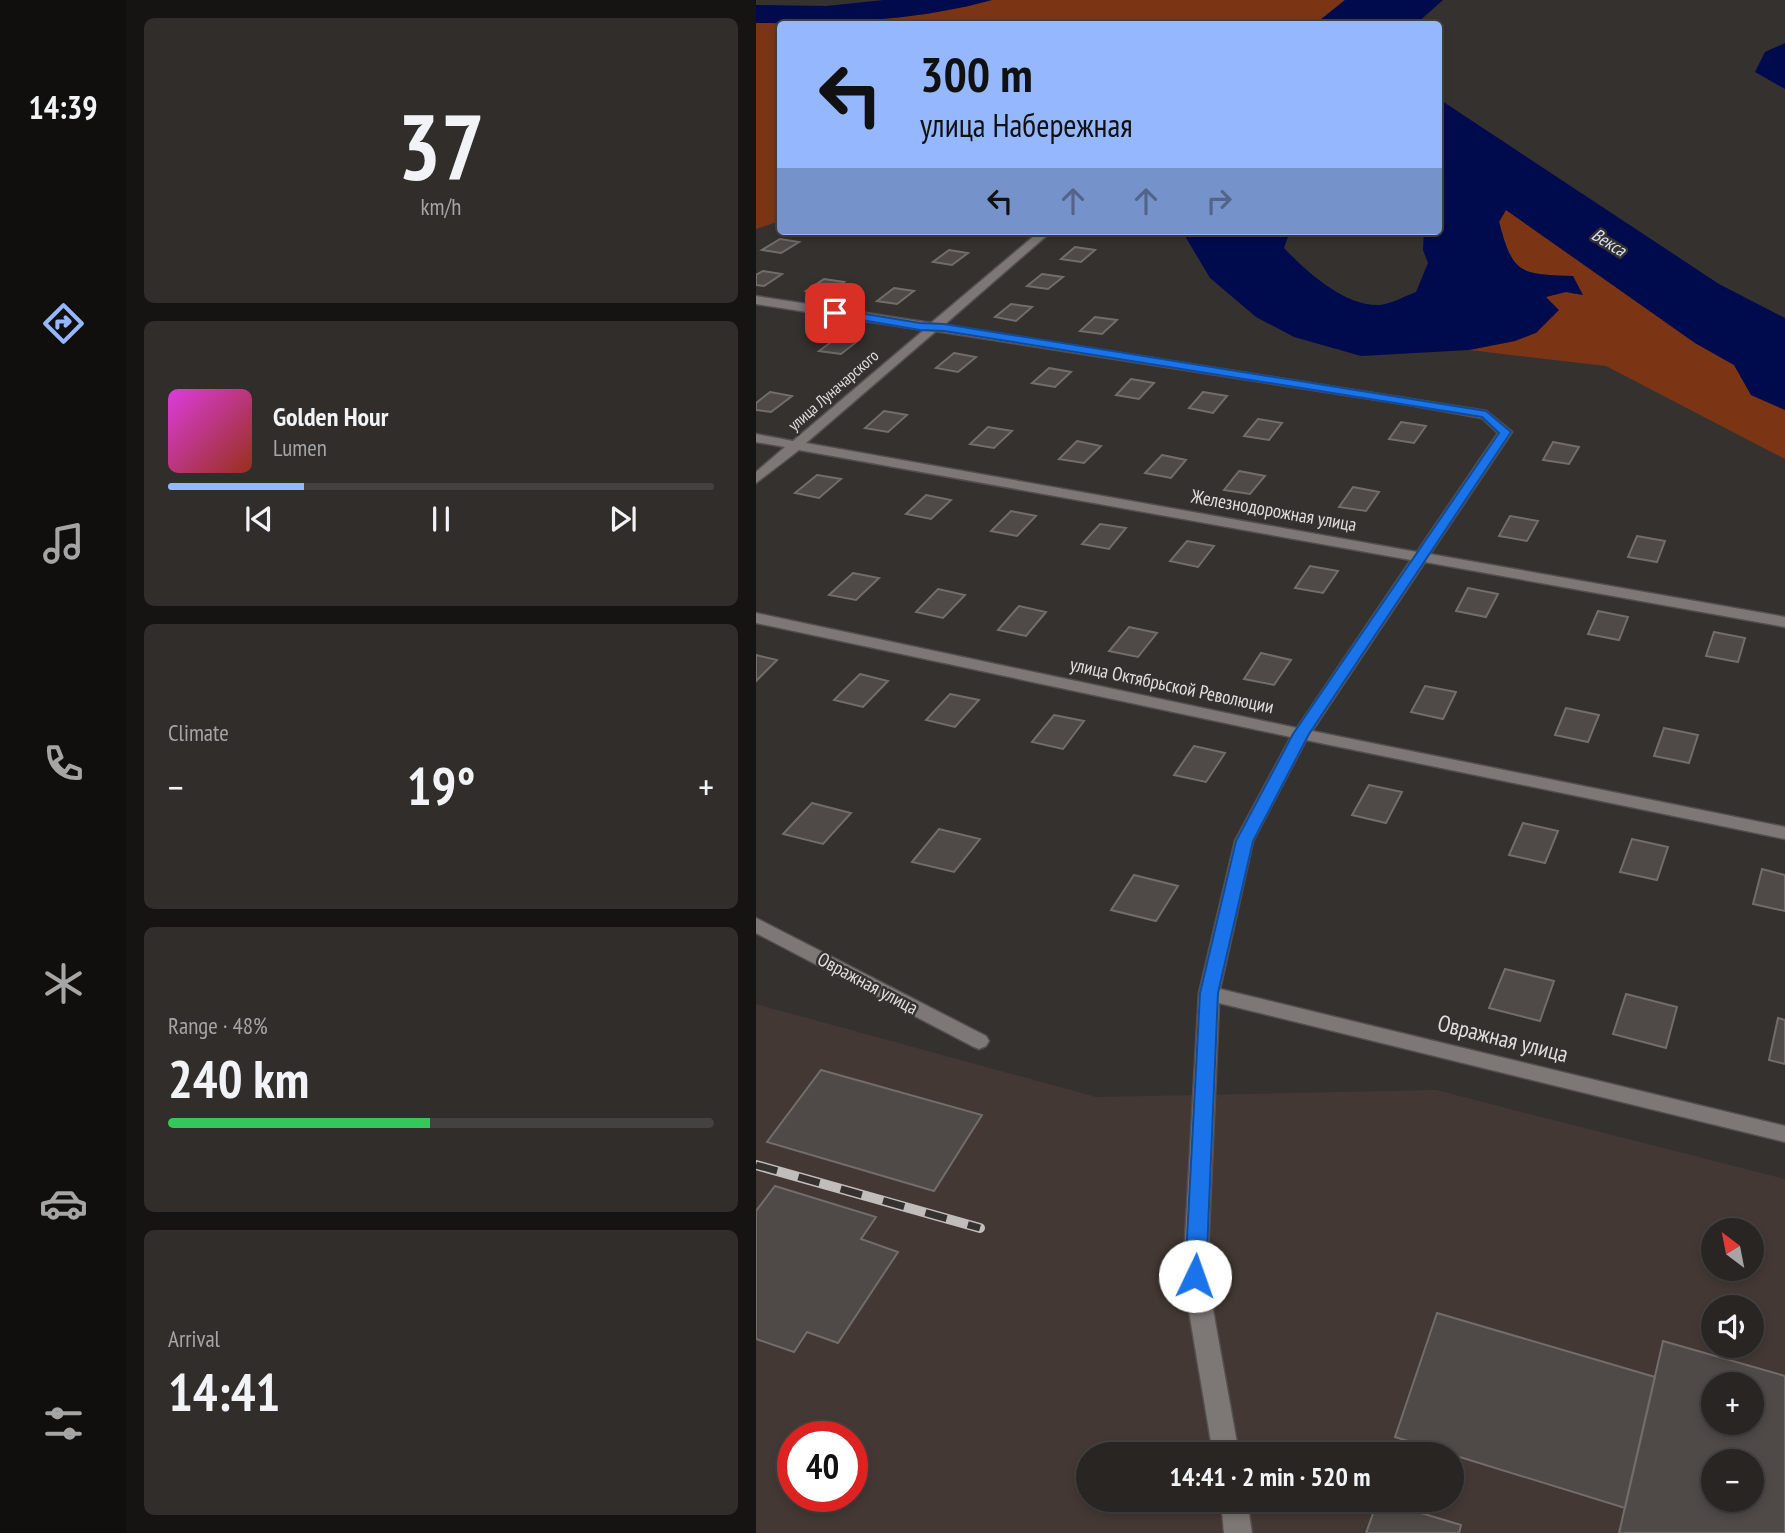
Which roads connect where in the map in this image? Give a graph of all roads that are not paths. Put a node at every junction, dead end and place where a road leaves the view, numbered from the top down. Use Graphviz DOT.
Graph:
graph roads {
  1 [pos="1042,235"];
  2 [pos="756,300"];
  3 [pos="933,327"];
  4 [pos="756,438"];
  5 [pos="798,445"];
  6 [pos="756,479"];
  7 [pos="1422,556"];
  8 [pos="756,618"];
  9 [pos="1785,622"];
  10 [pos="1301,734"];
  11 [pos="1785,833"];
  12 [pos="756,925"];
  13 [pos="1209,993"];
  14 [pos="979,1041"];
  15 [pos="1785,1134"];
  16 [pos="1224,1442"];
  17 [pos="1235,1512"];
  18 [pos="1238,1533"];
  1 -- 3 [label="street, улица Луначарского"];
  2 -- 3 [label="street"];
  3 -- 5 [label="street, улица Луначарского"];
  3 -- 7 [label="street"];
  4 -- 5 [label="street, Железнодорожная улица"];
  5 -- 6 [label="street, улица Луначарского"];
  5 -- 7 [label="street, Железнодорожная улица"];
  7 -- 9 [label="street, Железнодорожная улица"];
  7 -- 10 [label="street"];
  8 -- 10 [label="street, улица Октябрьской Революции"];
  10 -- 11 [label="street, улица Октябрьской Революции"];
  10 -- 13 [label="street"];
  12 -- 14 [label="street, Овражная улица"];
  13 -- 15 [label="street, Овражная улица"];
  13 -- 16 [label="street"];
  17 -- 18 [label="street"];
}
